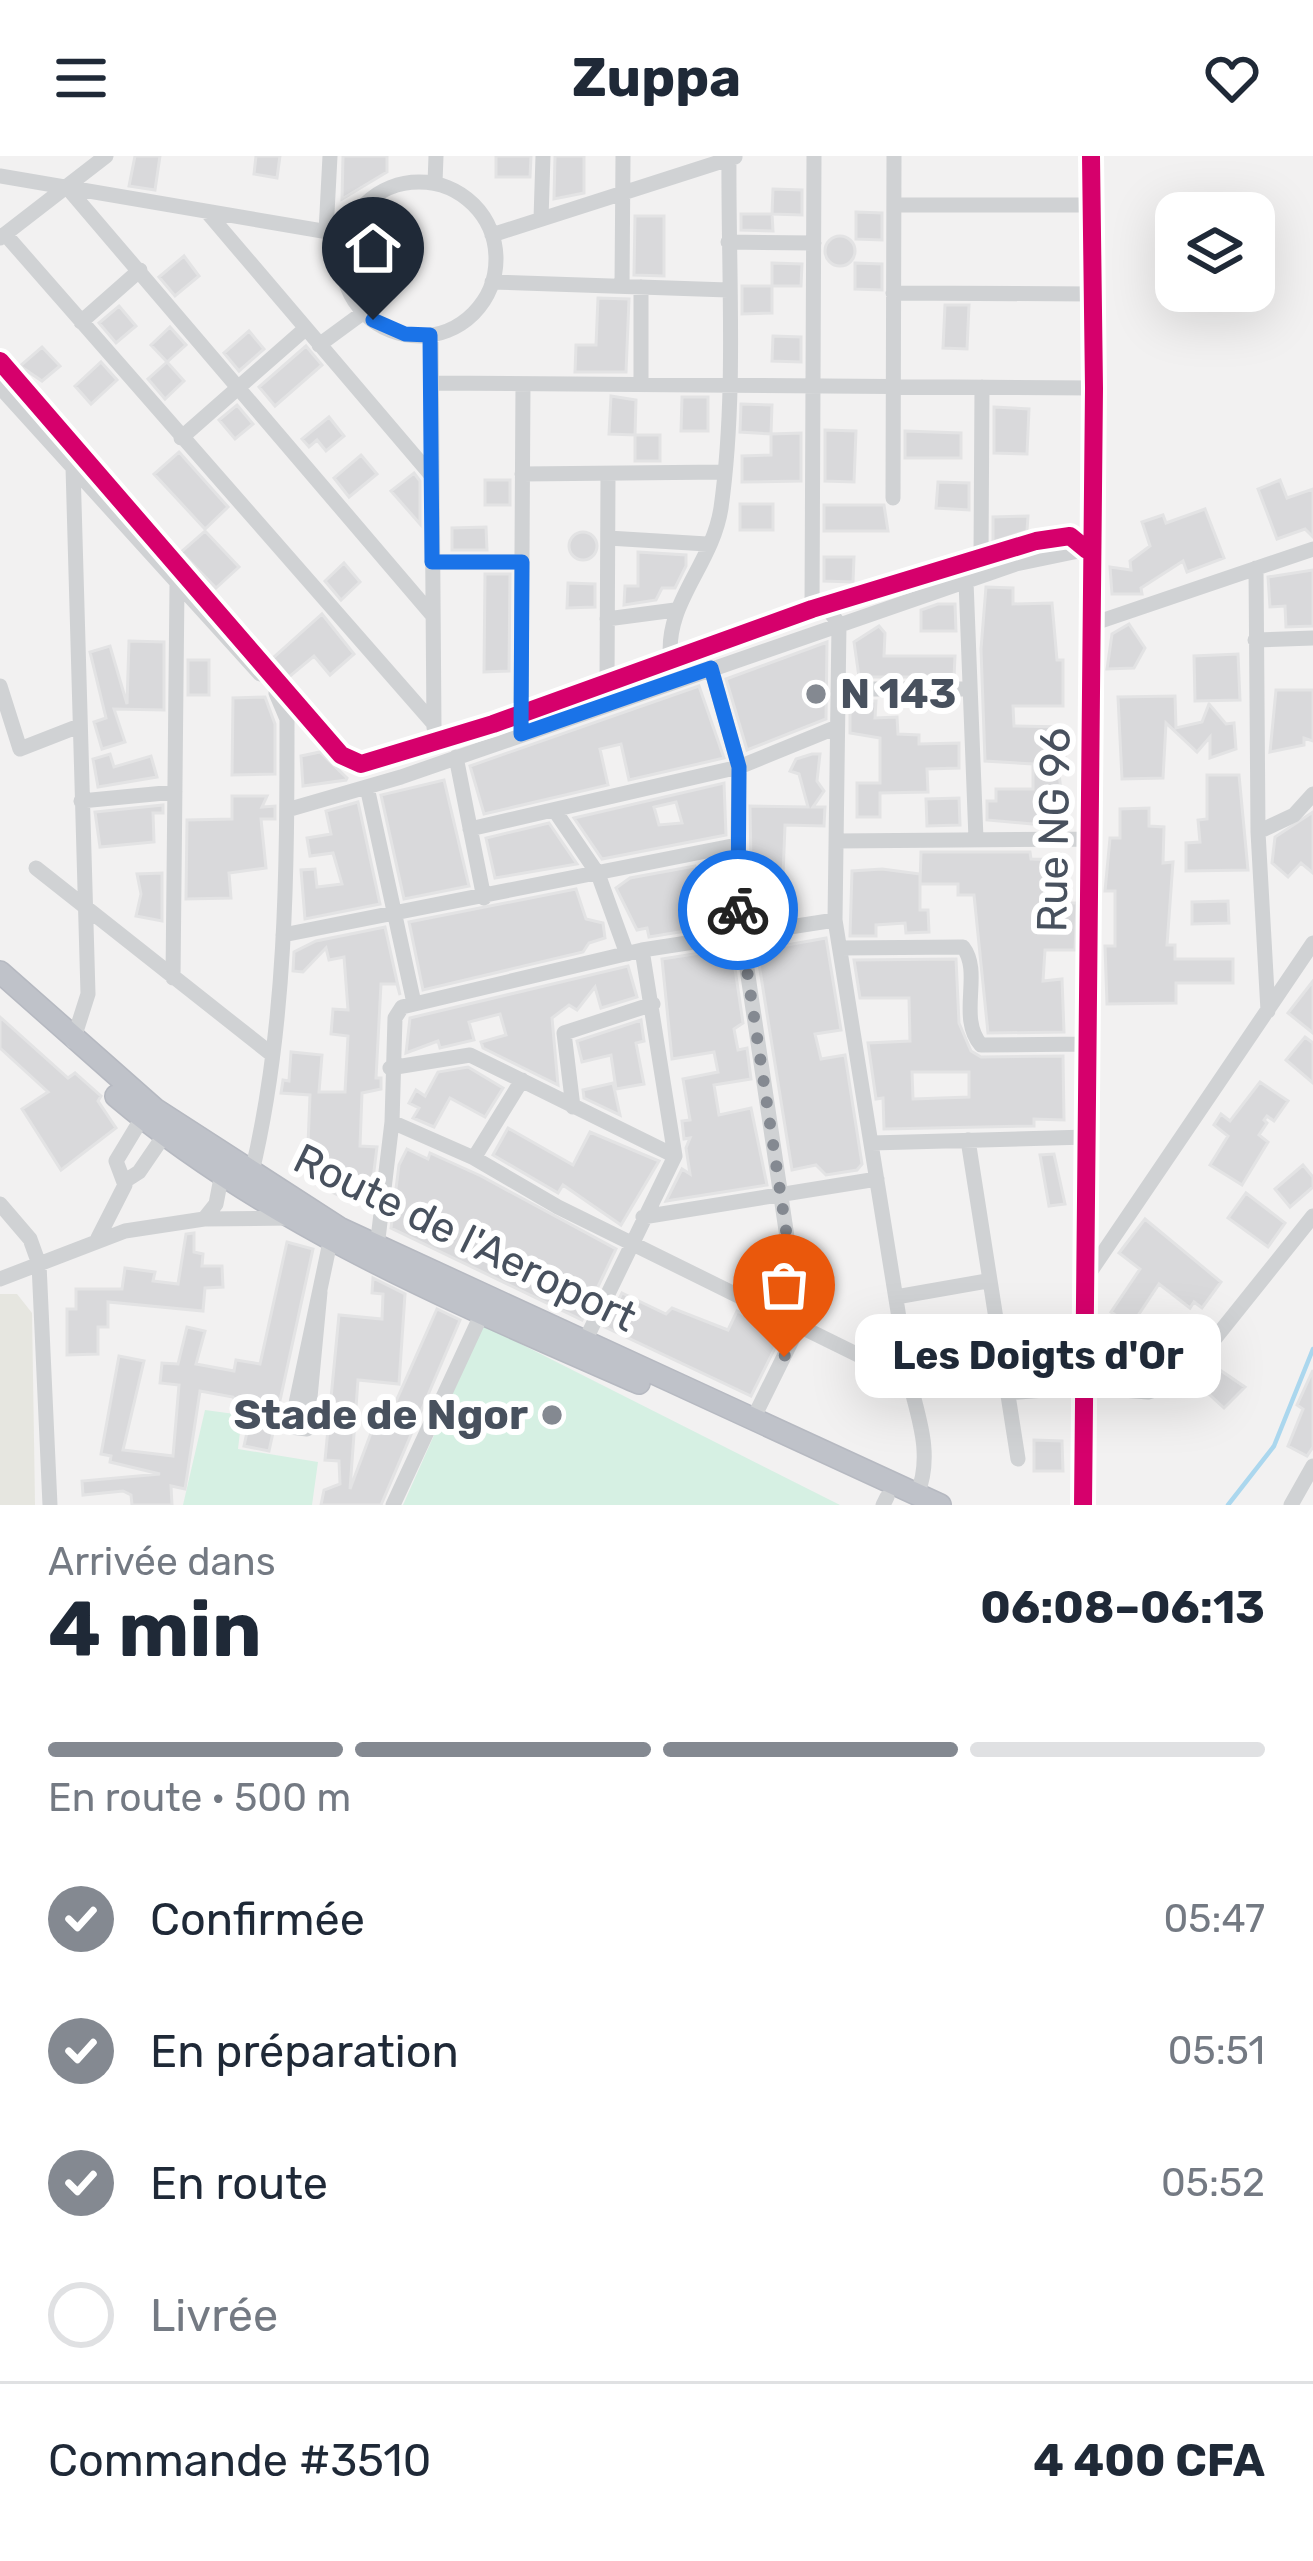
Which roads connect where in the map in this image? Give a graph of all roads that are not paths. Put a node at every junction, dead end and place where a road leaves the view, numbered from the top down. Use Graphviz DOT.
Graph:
graph roads {
  1 [pos="106,156"];
  2 [pos="330,156"];
  3 [pos="436,156"];
  4 [pos="543,156"];
  5 [pos="623,156"];
  6 [pos="814,156"];
  7 [pos="894,156"];
  8 [pos="1091,156"];
  9 [pos="732,157"];
  10 [pos="2,174"];
  11 [pos="435,183"];
  12 [pos="65,190"];
  13 [pos="622,193"];
  14 [pos="894,205"];
  15 [pos="1092,206"];
  16 [pos="208,212"];
  17 [pos="541,219"];
  18 [pos="326,232"];
  19 [pos="346,235"];
  20 [pos="492,235"];
  21 [pos="2,236"];
  22 [pos="728,242"];
  23 [pos="814,242"];
  24 [pos="140,270"];
  25 [pos="492,282"];
  26 [pos="622,286"];
  27 [pos="641,287"];
  28 [pos="728,290"];
  29 [pos="893,293"];
  30 [pos="1093,294"];
  31 [pos="364,312"];
  32 [pos="81,322"];
  33 [pos="305,329"];
  34 [pos="430,335"];
  35 [pos="319,345"];
  36 [pos="0,361"];
  37 [pos="431,383"];
  38 [pos="523,384"];
  39 [pos="641,384"];
  40 [pos="727,385"];
  41 [pos="240,386"];
  42 [pos="813,386"];
  43 [pos="893,386"];
  44 [pos="0,387"];
  45 [pos="982,387"];
  46 [pos="1094,388"];
  47 [pos="181,438"];
  48 [pos="76,464"];
  49 [pos="724,472"];
  50 [pos="432,475"];
  51 [pos="522,475"];
  52 [pos="608,475"];
  53 [pos="892,498"];
  54 [pos="608,538"];
  55 [pos="707,544"];
  56 [pos="1090,549"];
  57 [pos="1313,549"];
  58 [pos="981,557"];
  59 [pos="432,562"];
  60 [pos="522,562"];
  61 [pos="1256,568"];
  62 [pos="966,581"];
  63 [pos="177,585"];
  64 [pos="819,607"];
  65 [pos="675,610"];
  66 [pos="433,616"];
  67 [pos="608,619"];
  68 [pos="838,624"];
  69 [pos="1092,624"];
  70 [pos="1313,638"];
  71 [pos="1255,640"];
  72 [pos="671,661"];
  73 [pos="711,668"];
  74 [pos="607,683"];
  75 [pos="0,686"];
  76 [pos="838,688"];
  77 [pos="970,689"];
  78 [pos="521,713"];
  79 [pos="434,724"];
  80 [pos="79,726"];
  81 [pos="837,727"];
  82 [pos="521,734"];
  83 [pos="434,743"];
  84 [pos="456,757"];
  85 [pos="739,767"];
  86 [pos="367,787"];
  87 [pos="175,793"];
  88 [pos="1313,794"];
  89 [pos="81,801"];
  90 [pos="287,810"];
  91 [pos="555,811"];
  92 [pos="470,829"];
  93 [pos="1258,832"];
  94 [pos="1090,838"];
  95 [pos="976,839"];
  96 [pos="836,841"];
  97 [pos="737,845"];
  98 [pos="36,868"];
  99 [pos="598,874"];
  100 [pos="484,898"];
  101 [pos="84,910"];
  102 [pos="396,915"];
  103 [pos="836,920"];
  104 [pos="283,934"];
  105 [pos="742,937"];
  106 [pos="1313,943"];
  107 [pos="840,949"];
  108 [pos="634,952"];
  109 [pos="0,972"];
  110 [pos="173,978"];
  111 [pos="0,992"];
  112 [pos="414,1003"];
  113 [pos="653,1004"];
  114 [pos="1268,1011"];
  115 [pos="73,1041"];
  116 [pos="1088,1045"];
  117 [pos="270,1053"];
  118 [pos="390,1068"];
  119 [pos="522,1080"];
  120 [pos="573,1107"];
  121 [pos="142,1118"];
  122 [pos="392,1123"];
  123 [pos="165,1134"];
  124 [pos="1087,1137"];
  125 [pos="968,1140"];
  126 [pos="872,1143"];
  127 [pos="675,1156"];
  128 [pos="474,1158"];
  129 [pos="222,1173"];
  130 [pos="251,1176"];
  131 [pos="877,1179"];
  132 [pos="125,1181"];
  133 [pos="782,1194"];
  134 [pos="0,1204"];
  135 [pos="1313,1216"];
  136 [pos="643,1217"];
  137 [pos="290,1218"];
  138 [pos="204,1219"];
  139 [pos="98,1238"];
  140 [pos="632,1241"];
  141 [pos="330,1242"];
  142 [pos="376,1247"];
  143 [pos="39,1264"];
  144 [pos="0,1279"];
  145 [pos="1085,1279"];
  146 [pos="987,1281"];
  147 [pos="320,1292"];
  148 [pos="896,1297"];
  149 [pos="483,1311"];
  150 [pos="800,1324"];
  151 [pos="585,1341"];
  152 [pos="909,1380"];
  153 [pos="1084,1387"];
  154 [pos="1006,1393"];
  155 [pos="752,1421"];
  156 [pos="1018,1459"];
  157 [pos="1313,1466"];
  158 [pos="898,1501"];
  159 [pos="50,1505"];
  160 [pos="393,1505"];
  161 [pos="940,1505"];
  162 [pos="1083,1505"];
  163 [pos="1291,1505"];
  1 -- 12 [label="street"];
  2 -- 18 [label="street"];
  3 -- 11 [label="street"];
  4 -- 17 [label="street"];
  5 -- 13 [label="street"];
  6 -- 23 [label="street"];
  7 -- 14 [label="street"];
  8 -- 15 [label="street, Rue NG 96"];
  9 -- 13 [label="street"];
  9 -- 22 [label="street"];
  10 -- 12 [label="street"];
  11 -- 19 [label="street"];
  11 -- 20 [label="street"];
  12 -- 16 [label="street"];
  12 -- 21 [label="street"];
  12 -- 24 [label="street"];
  13 -- 17 [label="street"];
  13 -- 26 [label="street"];
  14 -- 15 [label="street"];
  14 -- 29 [label="street"];
  15 -- 30 [label="street, Rue NG 96"];
  16 -- 18 [label="street"];
  16 -- 33 [label="street"];
  17 -- 20 [label="street"];
  18 -- 19 [label="street"];
  19 -- 31 [label="street"];
  20 -- 25 [label="street"];
  21 -- 32 [label="street"];
  22 -- 23 [label="street"];
  22 -- 28 [label="street"];
  23 -- 42 [label="street"];
  24 -- 32 [label="street"];
  24 -- 41 [label="street"];
  25 -- 26 [label="street"];
  25 -- 34 [label="street"];
  26 -- 27 [label="street"];
  27 -- 28 [label="street"];
  27 -- 39 [label="street"];
  28 -- 40 [label="street"];
  29 -- 30 [label="street"];
  29 -- 43 [label="street"];
  30 -- 46 [label="street, Rue NG 96"];
  31 -- 34 [label="street"];
  31 -- 35 [label="street"];
  32 -- 47 [label="street"];
  33 -- 35 [label="street"];
  33 -- 41 [label="street"];
  34 -- 37 [label="street"];
  35 -- 50 [label="street"];
  36 -- 48 [label="street"];
  37 -- 38 [label="street"];
  37 -- 50 [label="street"];
  38 -- 39 [label="street"];
  38 -- 51 [label="street"];
  39 -- 40 [label="street"];
  40 -- 42 [label="street"];
  40 -- 49 [label="street"];
  41 -- 47 [label="street"];
  41 -- 66 [label="street"];
  42 -- 43 [label="street"];
  42 -- 64 [label="street"];
  43 -- 45 [label="street"];
  43 -- 53 [label="street"];
  44 -- 48 [label="street"];
  45 -- 46 [label="street"];
  45 -- 58 [label="street"];
  46 -- 56 [label="street, Rue NG 96"];
  47 -- 79 [label="street"];
  48 -- 63 [label="street"];
  48 -- 80 [label="street"];
  48 -- 83 [label="street"];
  49 -- 52 [label="street"];
  49 -- 55 [label="street"];
  50 -- 59 [label="street"];
  51 -- 52 [label="street"];
  51 -- 60 [label="street"];
  52 -- 54 [label="street"];
  54 -- 55 [label="street"];
  54 -- 67 [label="street"];
  55 -- 65 [label="street"];
  56 -- 58 [label="street"];
  56 -- 62 [label="street"];
  56 -- 69 [label="street, Rue NG 96"];
  57 -- 61 [label="street"];
  58 -- 64 [label="street"];
  59 -- 60 [label="street"];
  59 -- 66 [label="street"];
  60 -- 78 [label="street"];
  61 -- 69 [label="street"];
  61 -- 71 [label="street"];
  62 -- 68 [label="street"];
  62 -- 77 [label="street"];
  63 -- 87 [label="street"];
  63 -- 90 [label="street"];
  64 -- 68 [label="street"];
  64 -- 72 [label="street"];
  65 -- 67 [label="street"];
  65 -- 72 [label="street"];
  66 -- 79 [label="street"];
  67 -- 74 [label="street"];
  68 -- 73 [label="street"];
  68 -- 76 [label="street"];
  69 -- 94 [label="street, Rue NG 96"];
  70 -- 71 [label="street"];
  71 -- 93 [label="street"];
  72 -- 74 [label="street"];
  73 -- 82 [label="street"];
  73 -- 85 [label="street"];
  74 -- 78 [label="street"];
  75 -- 80 [label="street"];
  76 -- 77 [label="street"];
  76 -- 81 [label="street"];
  77 -- 95 [label="street"];
  78 -- 82 [label="street"];
  78 -- 83 [label="street"];
  79 -- 83 [label="street"];
  80 -- 89 [label="street"];
  81 -- 85 [label="street"];
  81 -- 96 [label="street"];
  82 -- 84 [label="street"];
  84 -- 86 [label="street"];
  84 -- 92 [label="street"];
  85 -- 91 [label="street"];
  85 -- 97 [label="street"];
  86 -- 90 [label="street"];
  86 -- 102 [label="street"];
  87 -- 89 [label="street"];
  87 -- 110 [label="street"];
  88 -- 93 [label="street"];
  89 -- 101 [label="street"];
  90 -- 104 [label="street"];
  91 -- 92 [label="street"];
  91 -- 99 [label="street"];
  92 -- 100 [label="street"];
  93 -- 114 [label="street"];
  94 -- 95 [label="street"];
  94 -- 116 [label="street, Rue NG 96"];
  95 -- 96 [label="street"];
  96 -- 103 [label="street"];
  97 -- 99 [label="street"];
  97 -- 105 [label="street"];
  98 -- 101 [label="street"];
  99 -- 100 [label="street"];
  99 -- 108 [label="street"];
  100 -- 102 [label="street"];
  101 -- 110 [label="street"];
  101 -- 115 [label="street"];
  102 -- 104 [label="street"];
  102 -- 112 [label="street"];
  103 -- 105 [label="street"];
  103 -- 107 [label="street"];
  104 -- 117 [label="street"];
  105 -- 108 [label="street"];
  105 -- 133 [label="street"];
  106 -- 114 [label="street"];
  107 -- 116 [label="street"];
  107 -- 126 [label="street"];
  108 -- 112 [label="street"];
  108 -- 113 [label="street"];
  109 -- 115 [label="highway, Route de l'Aeroport"];
  110 -- 117 [label="street"];
  111 -- 121 [label="highway, Route de l'Aeroport"];
  112 -- 118 [label="street"];
  113 -- 120 [label="street"];
  113 -- 127 [label="street"];
  114 -- 145 [label="street"];
  115 -- 130 [label="highway, Route de l'Aeroport"];
  116 -- 124 [label="street, Rue NG 96"];
  117 -- 130 [label="street"];
  118 -- 119 [label="street"];
  118 -- 122 [label="street"];
  119 -- 120 [label="street"];
  119 -- 128 [label="street"];
  120 -- 127 [label="street"];
  121 -- 123 [label="highway, Route de l'Aeroport"];
  121 -- 132 [label="street"];
  122 -- 128 [label="street"];
  122 -- 142 [label="street"];
  123 -- 129 [label="highway, Route de l'Aeroport"];
  123 -- 132 [label="street"];
  124 -- 125 [label="street"];
  124 -- 145 [label="street, Rue NG 96"];
  125 -- 126 [label="street"];
  125 -- 146 [label="street"];
  126 -- 131 [label="street"];
  127 -- 136 [label="street"];
  128 -- 140 [label="street"];
  129 -- 137 [label="highway, Route de l'Aeroport"];
  129 -- 138 [label="street"];
  130 -- 142 [label="highway, Route de l'Aeroport"];
  131 -- 133 [label="street"];
  131 -- 148 [label="street"];
  132 -- 139 [label="street"];
  133 -- 136 [label="street"];
  133 -- 150 [label="street"];
  134 -- 143 [label="street"];
  135 -- 153 [label="street"];
  136 -- 140 [label="street"];
  137 -- 138 [label="street"];
  137 -- 141 [label="highway, Route de l'Aeroport"];
  138 -- 139 [label="street"];
  139 -- 143 [label="street"];
  140 -- 150 [label="street"];
  140 -- 151 [label="street"];
  141 -- 147 [label="street"];
  141 -- 149 [label="highway, Route de l'Aeroport"];
  142 -- 151 [label="highway, Route de l'Aeroport"];
  143 -- 144 [label="street"];
  143 -- 159 [label="street"];
  145 -- 153 [label="street, Rue NG 96"];
  146 -- 148 [label="street"];
  146 -- 154 [label="street"];
  147 -- 147 [label="street"];
  148 -- 152 [label="street"];
  149 -- 158 [label="highway, Route de l'Aeroport"];
  149 -- 160 [label="street"];
  150 -- 152 [label="street"];
  150 -- 155 [label="street"];
  151 -- 155 [label="highway, Route de l'Aeroport"];
  152 -- 158 [label="street"];
  153 -- 154 [label="street"];
  153 -- 162 [label="street, Rue NG 96"];
  154 -- 156 [label="street"];
  155 -- 158 [label="highway, Route de l'Aeroport"];
  157 -- 163 [label="street"];
  158 -- 161 [label="highway, Route de l'Aeroport"];
}
